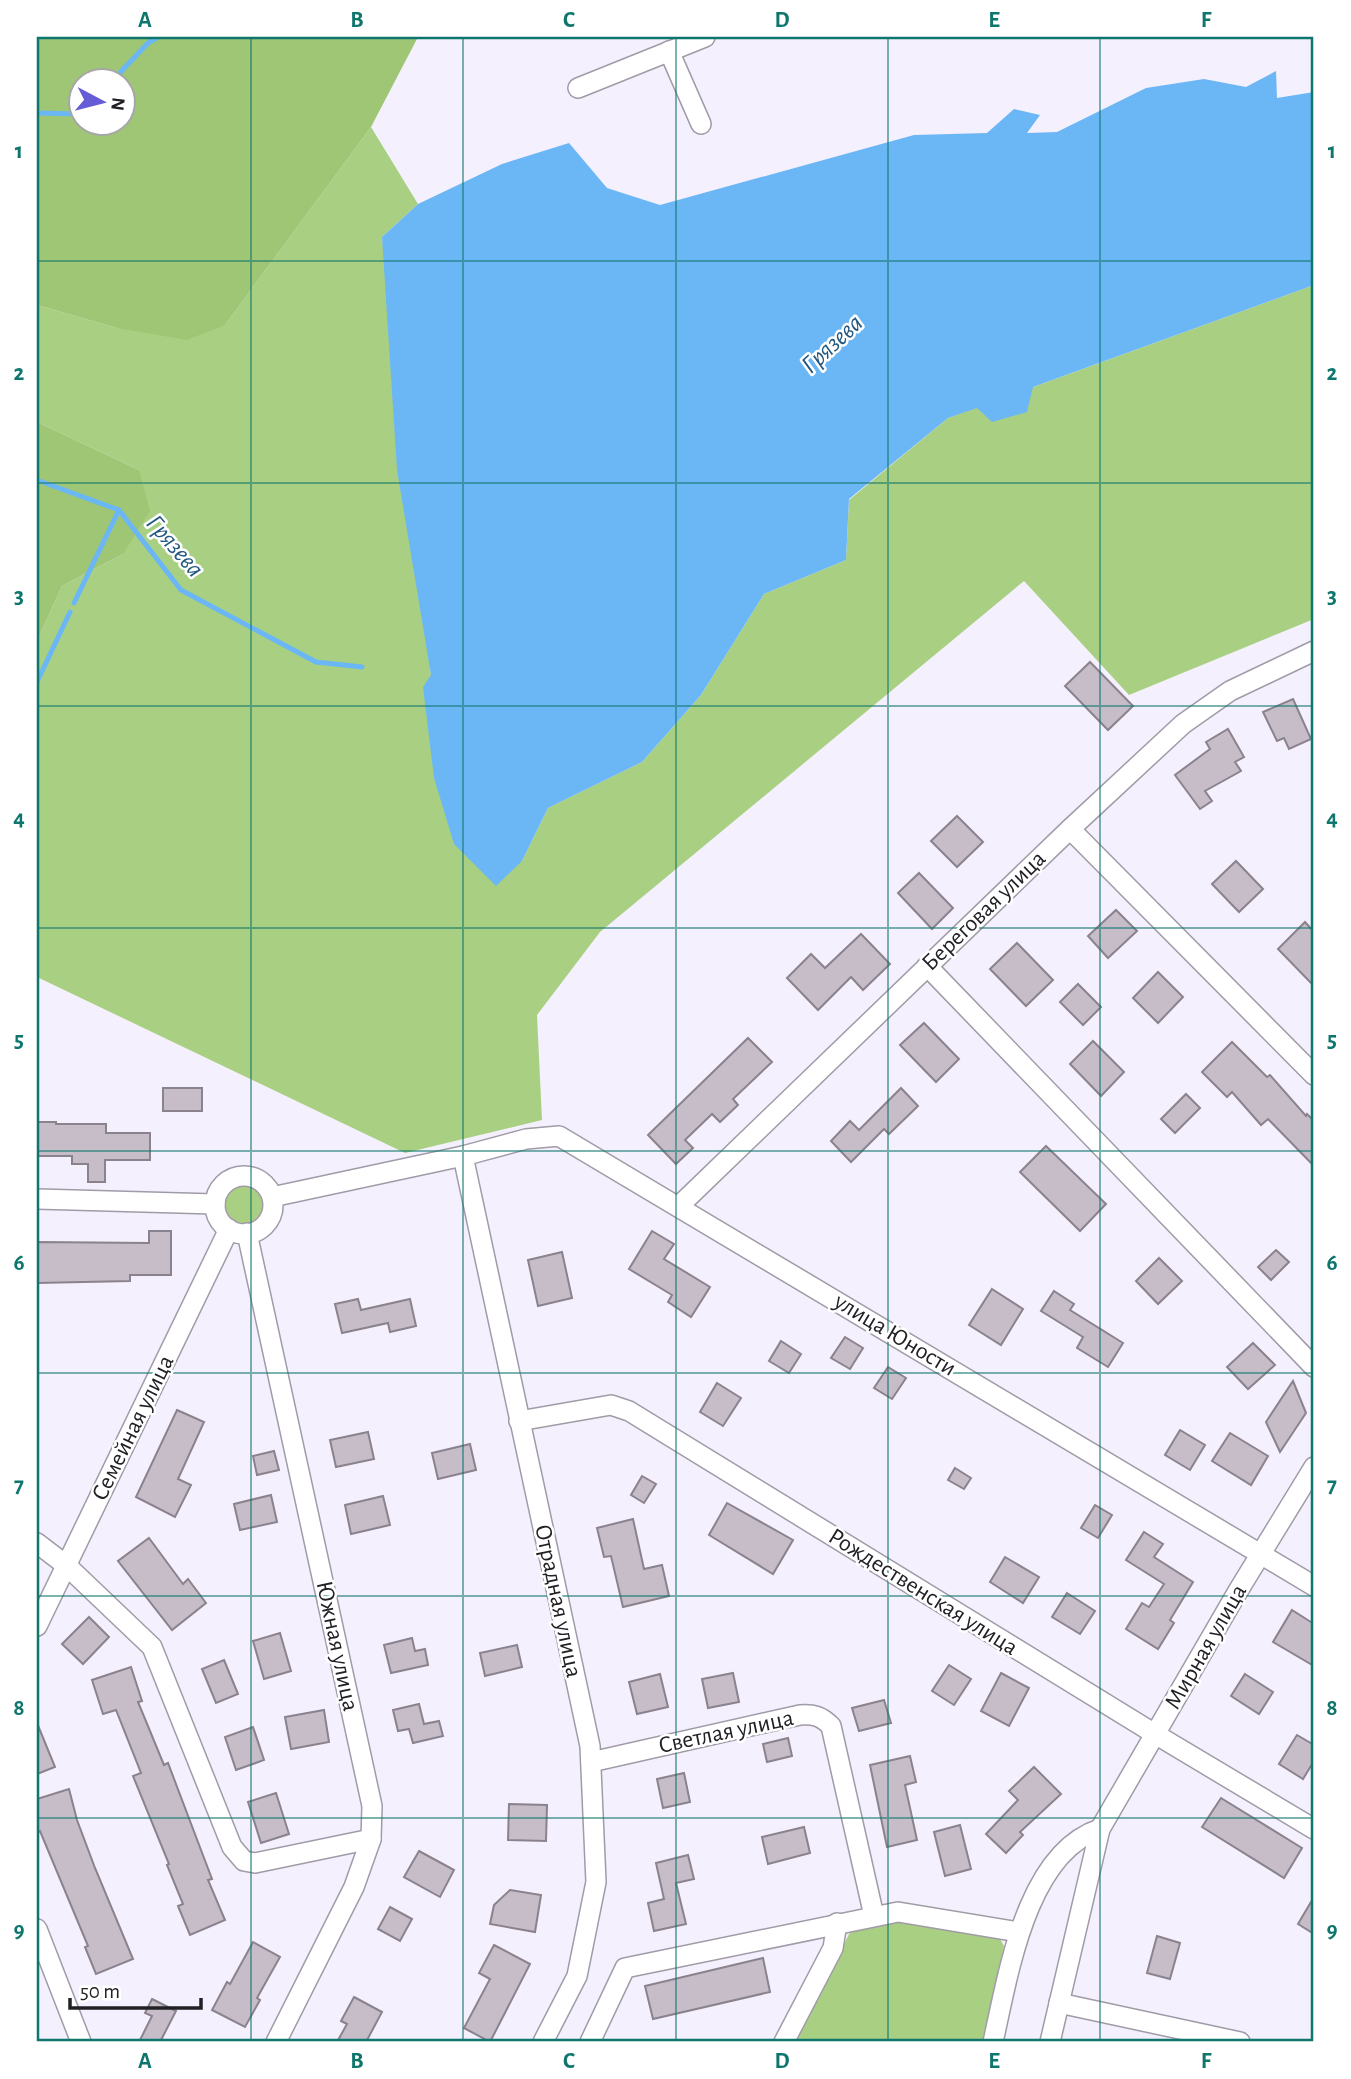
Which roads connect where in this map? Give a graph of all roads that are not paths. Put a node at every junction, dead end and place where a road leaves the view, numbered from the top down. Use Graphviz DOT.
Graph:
graph roads {
  1 [pos="705,37"];
  2 [pos="669,51"];
  3 [pos="578,88"];
  4 [pos="701,124"];
  5 [pos="1314,650"];
  6 [pos="1070,829"];
  7 [pos="927,966"];
  8 [pos="1314,1075"];
  9 [pos="463,1156"];
  10 [pos="272,1197"];
  11 [pos="37,1199"];
  12 [pos="215,1204"];
  13 [pos="679,1206"];
  14 [pos="238,1231"];
  15 [pos="1314,1367"];
  16 [pos="519,1421"];
  17 [pos="1314,1467"];
  18 [pos="37,1543"];
  19 [pos="1261,1553"];
  20 [pos="67,1566"];
  21 [pos="1314,1586"];
  22 [pos="37,1626"];
  23 [pos="1155,1734"];
  24 [pos="591,1762"];
  25 [pos="1100,1829"];
  26 [pos="1314,1829"];
  27 [pos="371,1839"];
  28 [pos="874,1916"];
  29 [pos="837,1923"];
  30 [pos="37,1929"];
  31 [pos="1018,1932"];
  32 [pos="1059,2003"];
  33 [pos="82,2042"];
  34 [pos="276,2042"];
  35 [pos="543,2042"];
  36 [pos="590,2042"];
  37 [pos="784,2042"];
  38 [pos="993,2042"];
  39 [pos="1050,2042"];
  40 [pos="1240,2042"];
  1 -- 2 [label="street"];
  2 -- 3 [label="street"];
  2 -- 4 [label="street"];
  5 -- 6 [label="street, Береговая улица"];
  6 -- 7 [label="street, Береговая улица"];
  6 -- 8 [label="street"];
  7 -- 13 [label="street, Береговая улица"];
  7 -- 15 [label="street"];
  9 -- 10 [label="street, улица Юности"];
  9 -- 13 [label="street, улица Юности"];
  9 -- 16 [label="street, Отрадная улица"];
  10 -- 12 [label="street"];
  10 -- 14 [label="street"];
  11 -- 12 [label="street"];
  12 -- 14 [label="street"];
  13 -- 19 [label="street, улица Юности"];
  14 -- 20 [label="street, Семейная улица"];
  14 -- 27 [label="street, Южная улица"];
  16 -- 23 [label="street, Рождественская улица"];
  16 -- 24 [label="street, Отрадная улица"];
  17 -- 19 [label="street, Мирная улица"];
  18 -- 20 [label="street"];
  19 -- 21 [label="street, улица Юности"];
  19 -- 23 [label="street, Мирная улица"];
  20 -- 22 [label="street, Семейная улица"];
  20 -- 27 [label="street"];
  23 -- 25 [label="street, Мирная улица"];
  23 -- 26 [label="street, Рождественская улица"];
  24 -- 28 [label="street, Светлая улица"];
  24 -- 35 [label="street, Отрадная улица"];
  25 -- 31 [label="street, Мирная улица"];
  25 -- 32 [label="street, Мирная улица"];
  27 -- 34 [label="street, Южная улица"];
  28 -- 29 [label="street"];
  28 -- 31 [label="street"];
  29 -- 36 [label="street"];
  29 -- 37 [label="street"];
  30 -- 33 [label="street"];
  31 -- 38 [label="street, Мирная улица"];
  32 -- 39 [label="street, Мирная улица"];
  32 -- 40 [label="street"];
}
